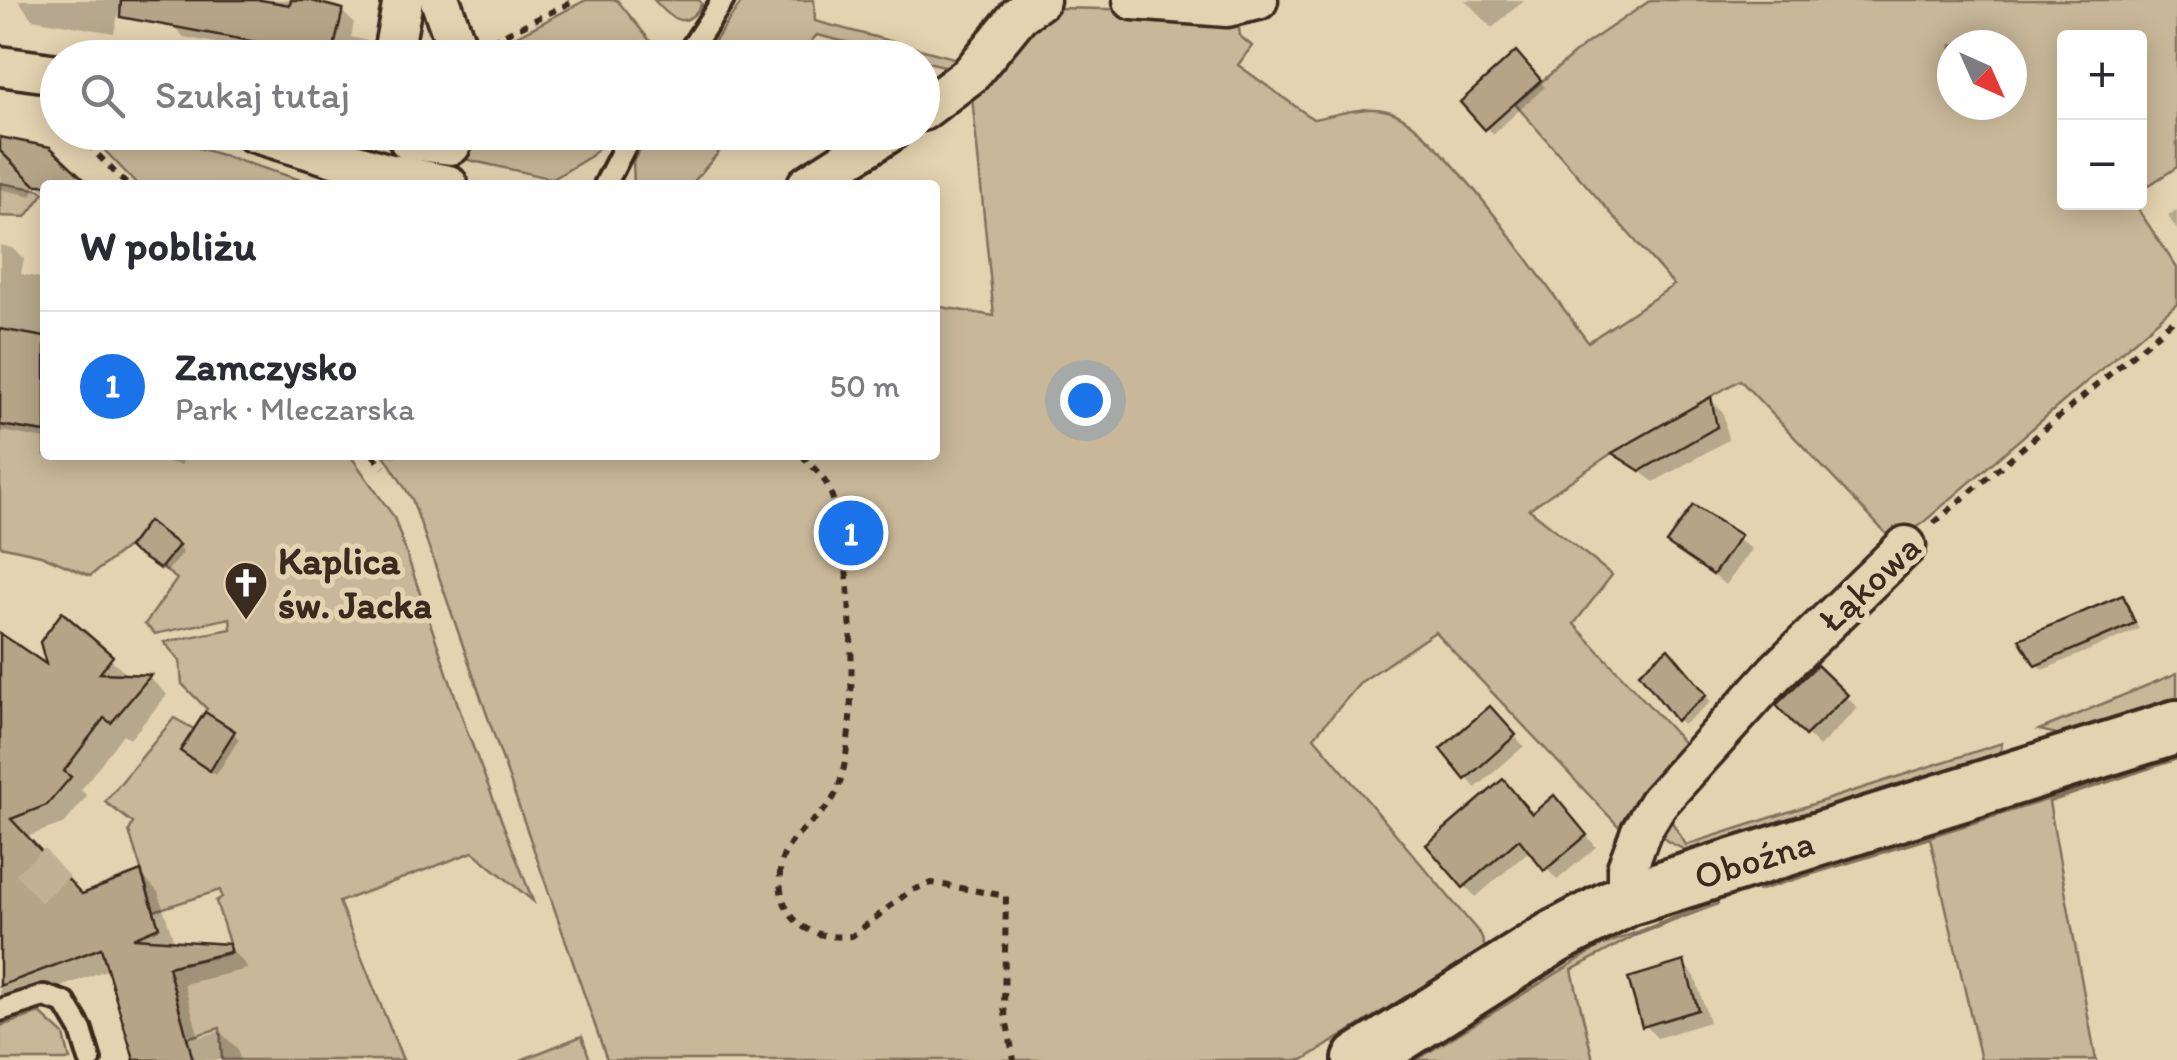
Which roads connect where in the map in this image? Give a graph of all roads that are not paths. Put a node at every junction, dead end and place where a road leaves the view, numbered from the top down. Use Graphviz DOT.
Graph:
graph roads {
  1 [pos="403,0"];
  2 [pos="440,0"];
  3 [pos="724,0"];
  4 [pos="1040,0"];
  5 [pos="1133,0"];
  6 [pos="1258,0"];
  7 [pos="395,40"];
  8 [pos="454,40"];
  9 [pos="696,40"];
  10 [pos="0,66"];
  11 [pos="40,72"];
  12 [pos="940,98"];
  13 [pos="311,150"];
  14 [pos="623,150"];
  15 [pos="862,150"];
  16 [pos="422,180"];
  17 [pos="608,180"];
  18 [pos="815,180"];
  19 [pos="1906,546"];
  20 [pos="2177,727"];
  21 [pos="1627,898"];
  22 [pos="0,1010"];
  23 [pos="90,1060"];
  24 [pos="1360,1060"];
  1 -- 7 [label="street"];
  2 -- 8 [label="street"];
  3 -- 9 [label="lane"];
  4 -- 12 [label="street"];
  5 -- 6 [label="street"];
  10 -- 11 [label="street"];
  13 -- 16 [label="street"];
  14 -- 17 [label="lane"];
  15 -- 18 [label="street"];
  19 -- 21 [label="street, Łąkowa"];
  20 -- 21 [label="street, Oboźna"];
  21 -- 24 [label="street, Oboźna"];
  22 -- 23 [label="lane"];
}
